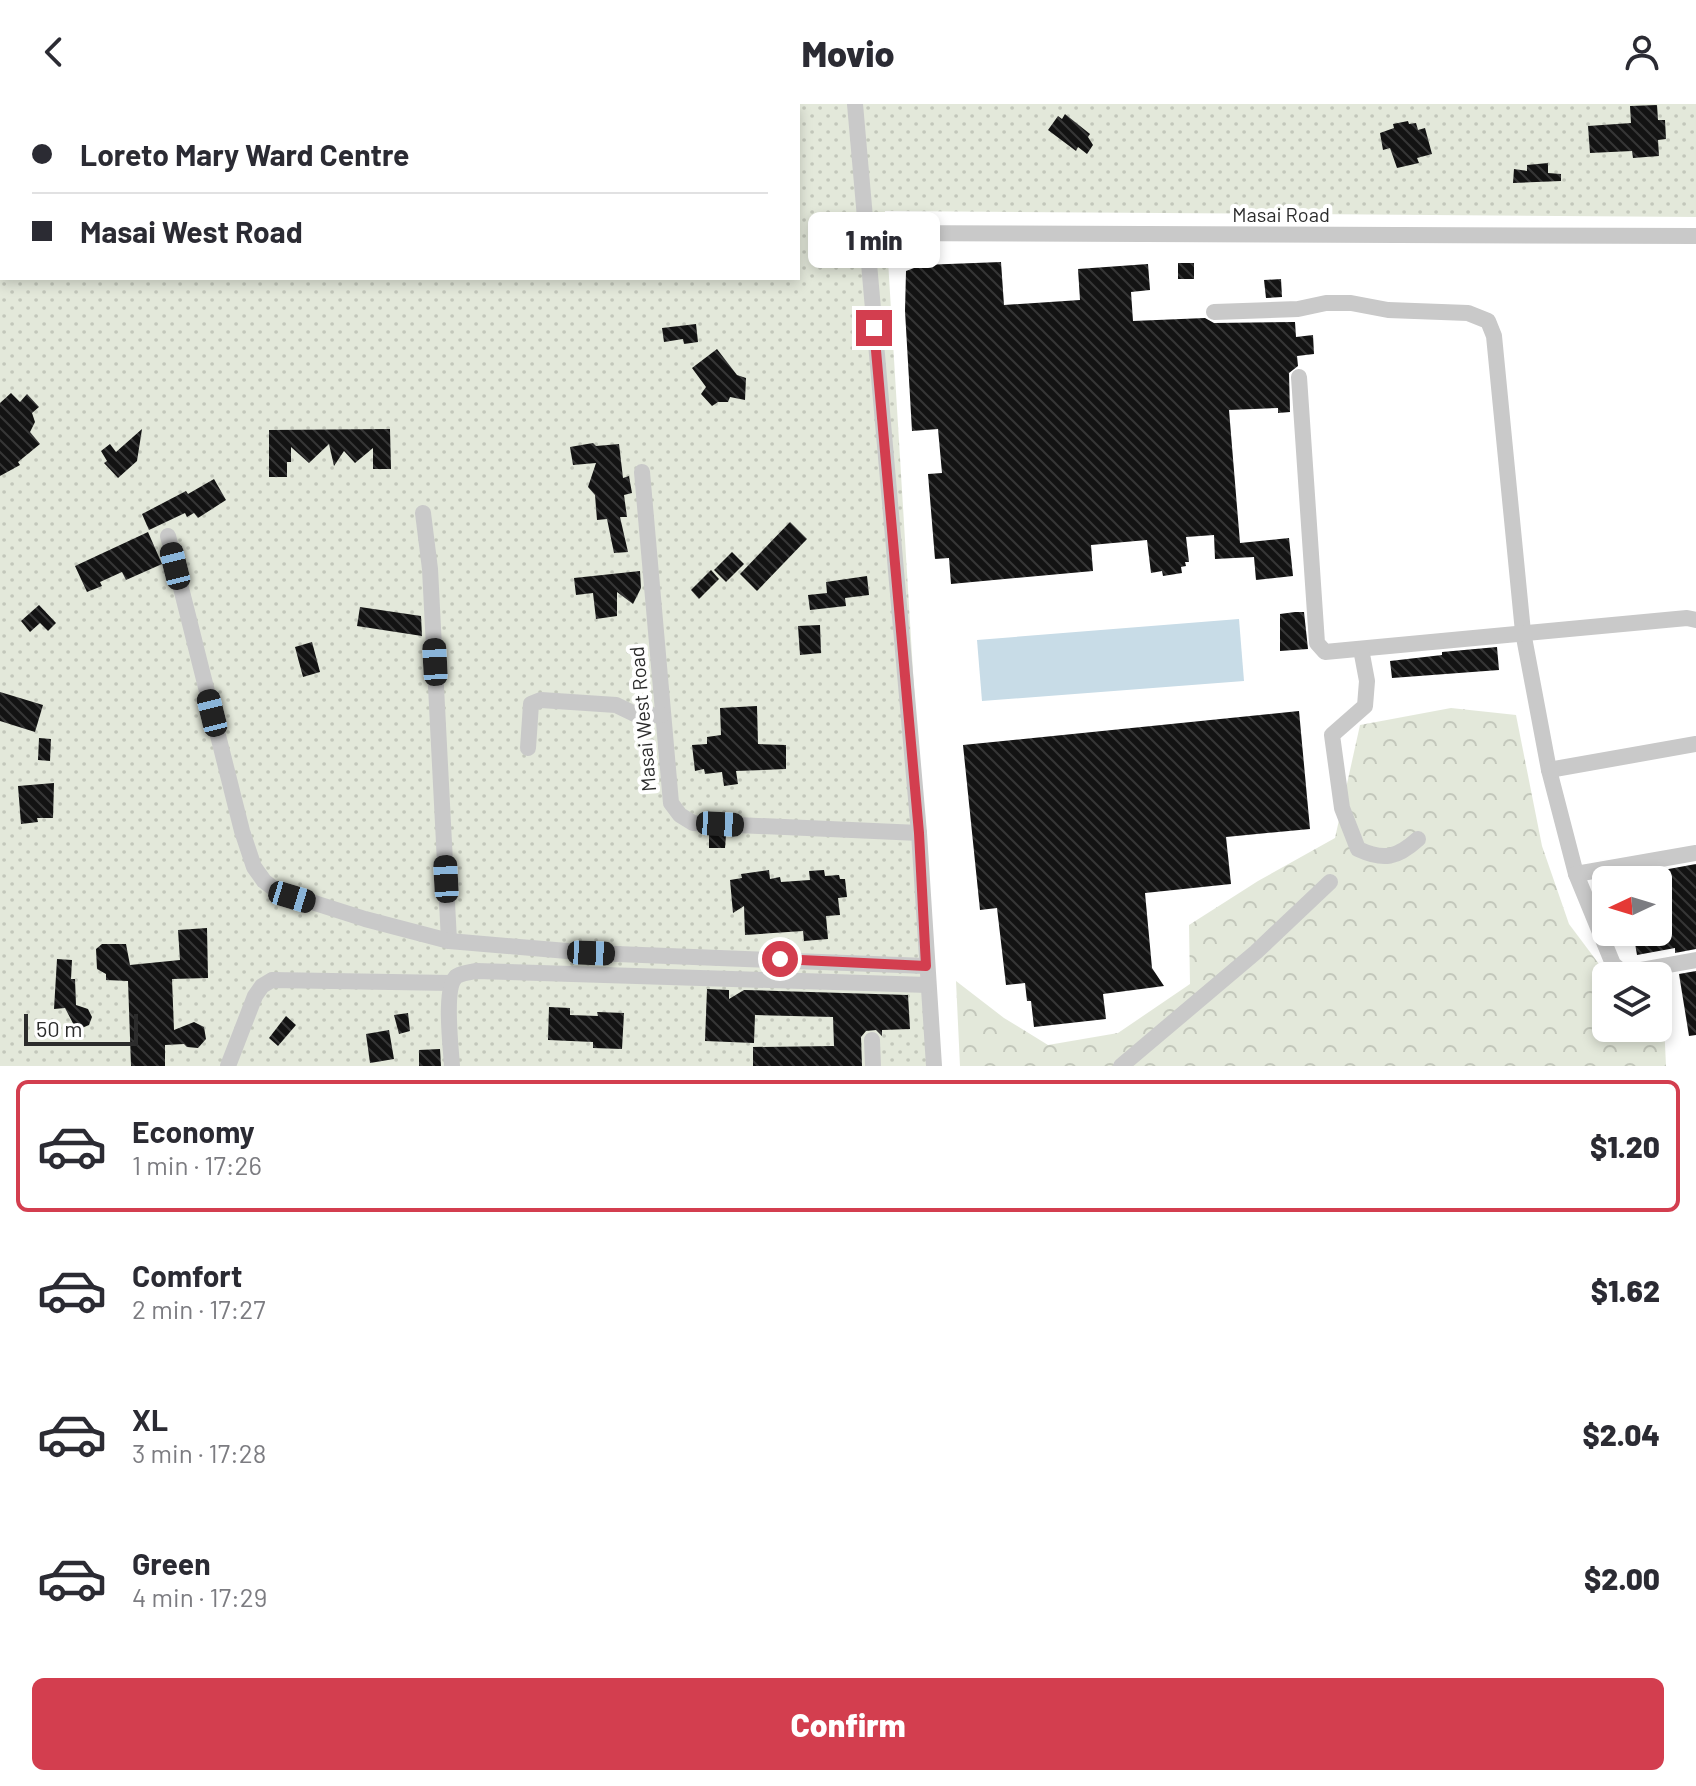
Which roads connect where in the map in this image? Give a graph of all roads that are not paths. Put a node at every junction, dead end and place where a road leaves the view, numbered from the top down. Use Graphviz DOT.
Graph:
graph roads {
  1 [pos="855,104"];
  2 [pos="865,233"];
  3 [pos="1696,236"];
  4 [pos="1214,312"];
  5 [pos="1299,377"];
  6 [pos="642,472"];
  7 [pos="423,513"];
  8 [pos="168,536"];
  9 [pos="1696,620"];
  10 [pos="1523,632"];
  11 [pos="1361,649"];
  12 [pos="662,715"];
  13 [pos="1696,744"];
  14 [pos="528,748"];
  15 [pos="1549,770"];
  16 [pos="919,833"];
  17 [pos="1418,839"];
  18 [pos="1696,853"];
  19 [pos="1576,874"];
  20 [pos="1330,882"];
  21 [pos="449,941"];
  22 [pos="1696,960"];
  23 [pos="926,966"];
  24 [pos="451,983"];
  25 [pos="928,985"];
  26 [pos="872,1040"];
  27 [pos="228,1066"];
  28 [pos="452,1066"];
  29 [pos="873,1066"];
  30 [pos="934,1066"];
  31 [pos="1121,1066"];
  1 -- 2 [label="street"];
  2 -- 3 [label="street, Masai Road"];
  2 -- 16 [label="street"];
  4 -- 10 [label="street"];
  5 -- 11 [label="street"];
  6 -- 12 [label="street, Masai West Road"];
  7 -- 21 [label="street"];
  8 -- 21 [label="street"];
  9 -- 10 [label="street"];
  10 -- 11 [label="street"];
  10 -- 15 [label="street"];
  11 -- 17 [label="street"];
  12 -- 14 [label="street"];
  12 -- 16 [label="street, Masai West Road"];
  13 -- 15 [label="street"];
  15 -- 19 [label="street"];
  16 -- 23 [label="street"];
  18 -- 19 [label="street"];
  19 -- 22 [label="street"];
  20 -- 31 [label="street"];
  21 -- 23 [label="street"];
  23 -- 25 [label="street"];
  24 -- 25 [label="street"];
  24 -- 27 [label="street"];
  24 -- 28 [label="street"];
  25 -- 30 [label="street"];
  26 -- 29 [label="street"];
}
